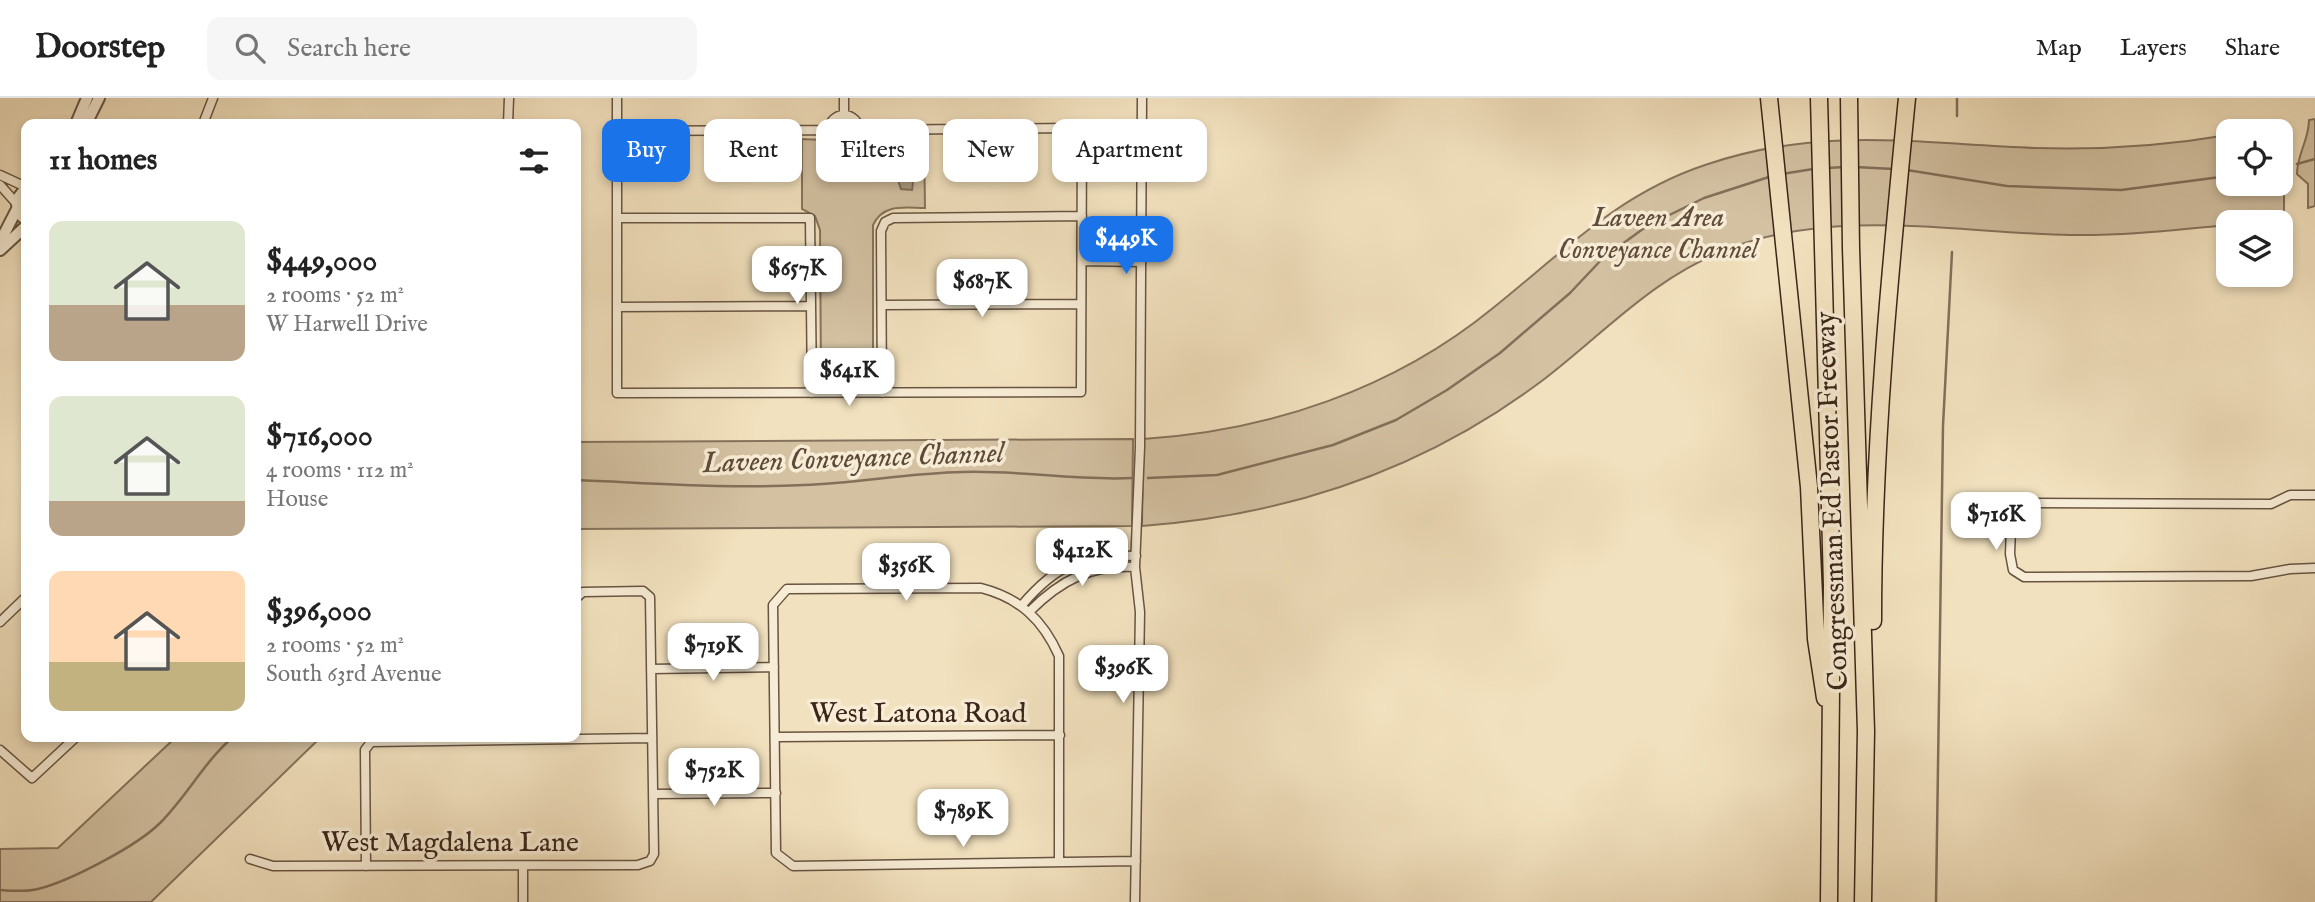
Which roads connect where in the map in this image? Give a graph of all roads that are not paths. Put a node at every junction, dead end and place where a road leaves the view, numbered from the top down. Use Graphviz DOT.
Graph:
graph roads {
  1 [pos="87,98"];
  2 [pos="99,98"];
  3 [pos="212,98"];
  4 [pos="509,98"];
  5 [pos="617,98"];
  6 [pos="844,98"];
  7 [pos="1142,98"];
  8 [pos="1769,98"];
  9 [pos="1819,98"];
  10 [pos="1849,98"];
  11 [pos="1908,98"];
  12 [pos="844,114"];
  13 [pos="78,119"];
  14 [pos="88,119"];
  15 [pos="205,119"];
  16 [pos="508,119"];
  17 [pos="617,119"];
  18 [pos="835,119"];
  19 [pos="854,119"];
  20 [pos="929,129"];
  21 [pos="816,130"];
  22 [pos="690,131"];
  23 [pos="0,175"];
  24 [pos="617,182"];
  25 [pos="0,186"];
  26 [pos="21,186"];
  27 [pos="21,193"];
  28 [pos="17,207"];
  29 [pos="21,213"];
  30 [pos="1082,216"];
  31 [pos="617,218"];
  32 [pos="21,231"];
  33 [pos="0,242"];
  34 [pos="0,250"];
  35 [pos="1082,261"];
  36 [pos="1141,262"];
  37 [pos="1081,304"];
  38 [pos="882,305"];
  39 [pos="811,306"];
  40 [pos="617,307"];
  41 [pos="812,393"];
  42 [pos="882,393"];
  43 [pos="2315,495"];
  44 [pos="1136,556"];
  45 [pos="1135,567"];
  46 [pos="2315,568"];
  47 [pos="581,594"];
  48 [pos="21,602"];
  49 [pos="1022,605"];
  50 [pos="1030,611"];
  51 [pos="0,622"];
  52 [pos="774,667"];
  53 [pos="652,669"];
  54 [pos="1866,732"];
  55 [pos="1833,734"];
  56 [pos="1060,735"];
  57 [pos="776,737"];
  58 [pos="652,738"];
  59 [pos="581,739"];
  60 [pos="71,742"];
  61 [pos="371,742"];
  62 [pos="0,750"];
  63 [pos="776,793"];
  64 [pos="653,794"];
  65 [pos="250,859"];
  66 [pos="1136,861"];
  67 [pos="1059,862"];
  68 [pos="366,866"];
  69 [pos="523,866"];
  70 [pos="523,902"];
  71 [pos="1135,902"];
  72 [pos="1829,902"];
  73 [pos="1863,902"];
  1 -- 13 [label="street"];
  2 -- 14 [label="street"];
  3 -- 15 [label="street"];
  4 -- 16 [label="street"];
  5 -- 17 [label="street"];
  6 -- 12 [label="street"];
  7 -- 36 [label="street"];
  8 -- 55 [label="highway"];
  9 -- 55 [label="highway, Congressman Ed Pastor Freeway"];
  10 -- 54 [label="highway, Congressman Ed Pastor Freeway"];
  11 -- 54 [label="highway"];
  12 -- 18 [label="street"];
  12 -- 19 [label="street"];
  20 -- 30 [label="street"];
  21 -- 22 [label="street"];
  23 -- 26 [label="street"];
  24 -- 31 [label="street"];
  25 -- 28 [label="street"];
  27 -- 28 [label="street"];
  28 -- 29 [label="street"];
  28 -- 33 [label="street"];
  30 -- 35 [label="street"];
  30 -- 38 [label="street"];
  31 -- 39 [label="street"];
  31 -- 40 [label="street"];
  32 -- 34 [label="street"];
  35 -- 36 [label="street"];
  35 -- 37 [label="street"];
  36 -- 44 [label="street"];
  37 -- 38 [label="street"];
  37 -- 42 [label="street"];
  38 -- 42 [label="street"];
  39 -- 40 [label="street"];
  39 -- 41 [label="street"];
  40 -- 41 [label="street"];
  41 -- 42 [label="street"];
  43 -- 46 [label="street"];
  44 -- 45 [label="street"];
  44 -- 49 [label="street"];
  45 -- 50 [label="street"];
  45 -- 66 [label="street"];
  47 -- 53 [label="street"];
  48 -- 51 [label="street"];
  49 -- 50 [label="street"];
  49 -- 52 [label="street"];
  50 -- 56 [label="street"];
  52 -- 53 [label="street"];
  52 -- 57 [label="street"];
  53 -- 58 [label="street"];
  54 -- 73 [label="highway, Congressman Ed Pastor Freeway"];
  55 -- 72 [label="highway, Congressman Ed Pastor Freeway"];
  56 -- 57 [label="street, West Latona Road"];
  56 -- 67 [label="street"];
  57 -- 63 [label="street"];
  58 -- 59 [label="street"];
  58 -- 64 [label="street"];
  60 -- 62 [label="street"];
  61 -- 68 [label="street"];
  63 -- 64 [label="street"];
  63 -- 67 [label="street"];
  64 -- 69 [label="street, West Magdalena Lane"];
  65 -- 68 [label="street, West Magdalena Lane"];
  66 -- 67 [label="street"];
  66 -- 71 [label="street"];
  68 -- 69 [label="street, West Magdalena Lane"];
  69 -- 70 [label="street"];
}
